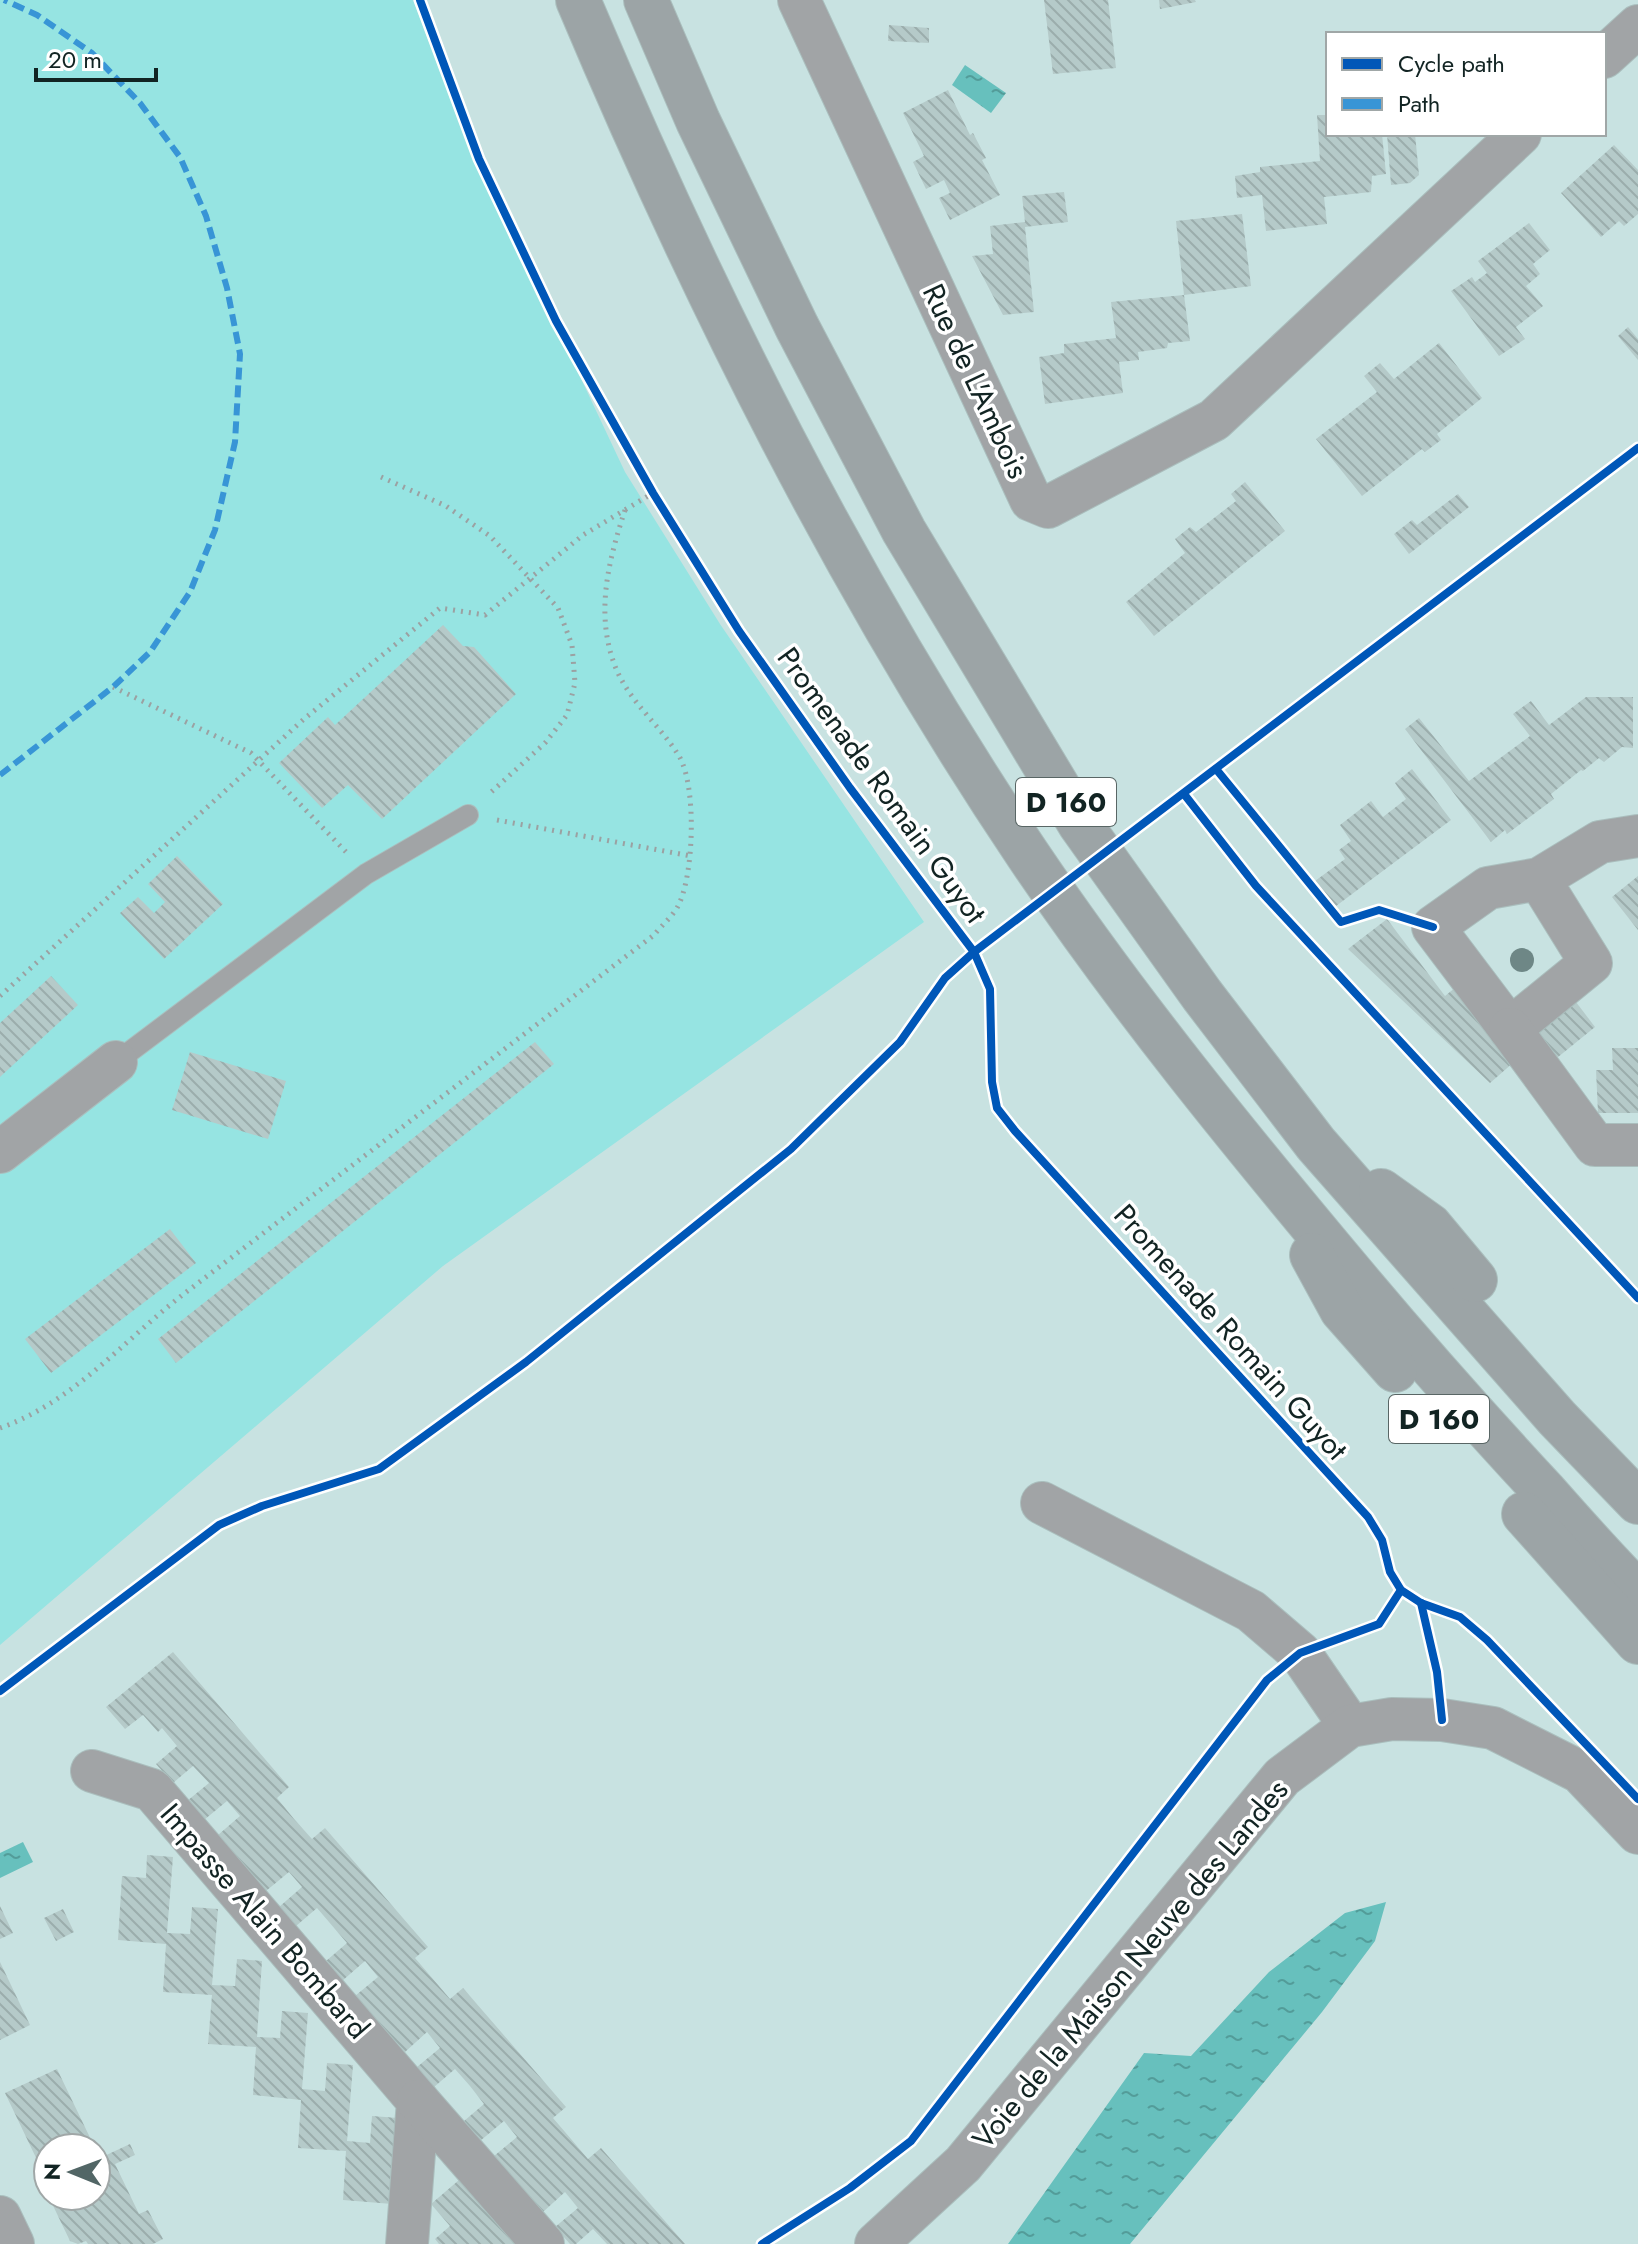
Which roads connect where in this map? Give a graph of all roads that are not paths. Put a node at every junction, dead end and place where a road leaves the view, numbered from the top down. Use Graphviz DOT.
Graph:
graph roads {
  1 [pos="578,0"];
  2 [pos="646,0"];
  3 [pos="799,0"];
  4 [pos="1638,26"];
  5 [pos="1606,55"];
  6 [pos="1518,136"];
  7 [pos="468,815"];
  8 [pos="1638,836"];
  9 [pos="1539,879"];
  10 [pos="1510,1029"];
  11 [pos="116,1062"];
  12 [pos="1316,1144"];
  13 [pos="1638,1145"];
  14 [pos="0,1152"];
  15 [pos="1269,1175"];
  16 [pos="1638,1470"];
  17 [pos="1638,1502"];
  18 [pos="1042,1503"];
  19 [pos="1638,1593"];
  20 [pos="1638,1642"];
  21 [pos="1350,1726"];
  22 [pos="92,1771"];
  23 [pos="1638,1833"];
  24 [pos="418,2101"];
  25 [pos="0,2217"];
  26 [pos="13,2244"];
  27 [pos="407,2244"];
  28 [pos="543,2244"];
  29 [pos="876,2244"];
  1 -- 15 [label="highway, D 160"];
  2 -- 12 [label="highway, D 160"];
  3 -- 6 [label="street, Rue de L'Ambois"];
  4 -- 5 [label="street"];
  7 -- 11 [label="lane"];
  8 -- 9 [label="street"];
  9 -- 10 [label="street"];
  9 -- 10 [label="street"];
  10 -- 13 [label="street"];
  11 -- 14 [label="street"];
  12 -- 16 [label="highway, D 160"];
  12 -- 17 [label="highway, D 160"];
  15 -- 19 [label="highway, D 160"];
  15 -- 20 [label="highway, D 160"];
  18 -- 21 [label="street"];
  21 -- 23 [label="street"];
  21 -- 29 [label="street, Voie de la Maison Neuve des Landes"];
  22 -- 24 [label="street, Impasse Alain Bombard"];
  24 -- 27 [label="street"];
  24 -- 28 [label="street, Impasse Alain Bombard"];
  25 -- 26 [label="street"];
}
